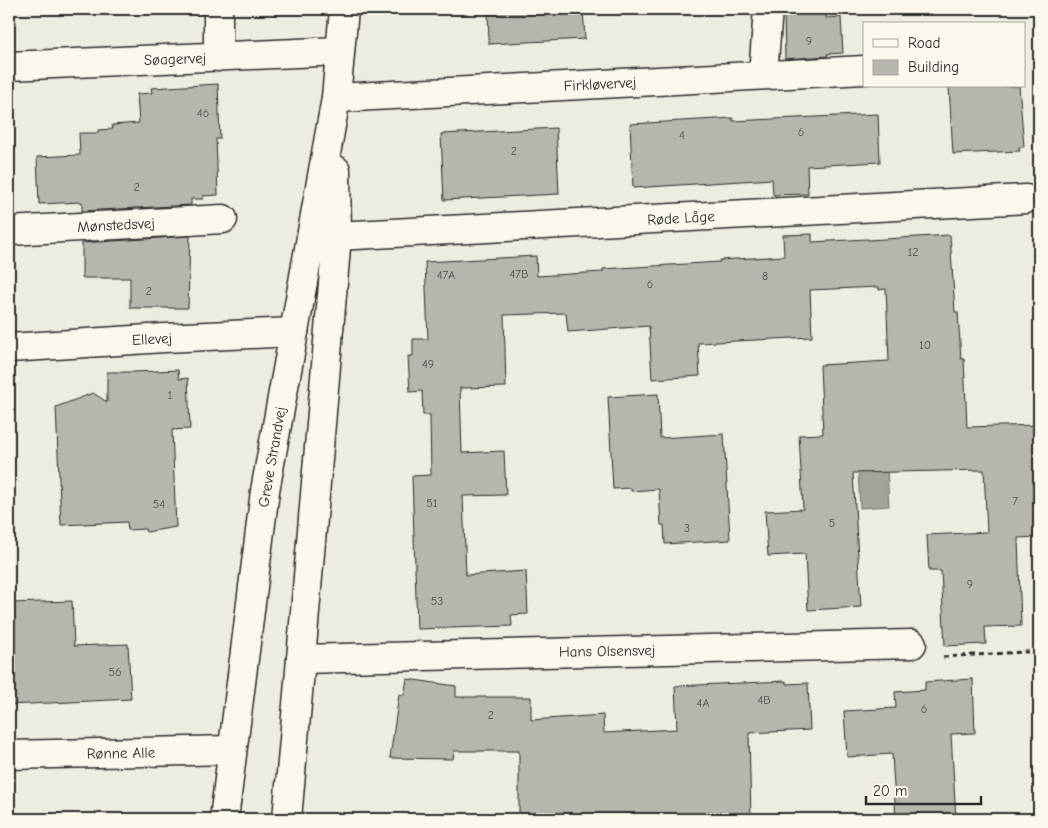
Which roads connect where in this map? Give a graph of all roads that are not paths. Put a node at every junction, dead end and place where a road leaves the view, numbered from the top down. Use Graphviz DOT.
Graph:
graph roads {
  1 [pos="218,9"];
  2 [pos="344,9"];
  3 [pos="768,9"];
  4 [pos="340,51"];
  5 [pos="218,57"];
  6 [pos="9,66"];
  7 [pos="863,70"];
  8 [pos="763,75"];
  9 [pos="336,98"];
  10 [pos="1026,199"];
  11 [pos="223,219"];
  12 [pos="9,231"];
  13 [pos="336,236"];
  14 [pos="294,332"];
  15 [pos="9,348"];
  16 [pos="912,644"];
  17 [pos="301,659"];
  18 [pos="232,750"];
  19 [pos="9,755"];
  20 [pos="224,819"];
  21 [pos="287,819"];
  1 -- 5 [label="street"];
  2 -- 4 [label="street, Greve Strandvej"];
  3 -- 8 [label="street"];
  4 -- 5 [label="street, Søagervej"];
  4 -- 9 [label="street, Greve Strandvej"];
  5 -- 6 [label="street, Søagervej"];
  7 -- 8 [label="street, Firkløvervej"];
  8 -- 9 [label="street, Firkløvervej"];
  9 -- 13 [label="street, Greve Strandvej"];
  9 -- 14 [label="street, Greve Strandvej"];
  10 -- 13 [label="street, Røde Låge"];
  11 -- 12 [label="street, Mønstedsvej"];
  13 -- 17 [label="street, Greve Strandvej"];
  14 -- 15 [label="street, Ellevej"];
  14 -- 18 [label="street, Greve Strandvej"];
  16 -- 17 [label="street, Hans Olsensvej"];
  17 -- 21 [label="street, Greve Strandvej"];
  18 -- 19 [label="street, Rønne Alle"];
  18 -- 20 [label="street, Greve Strandvej"];
}
